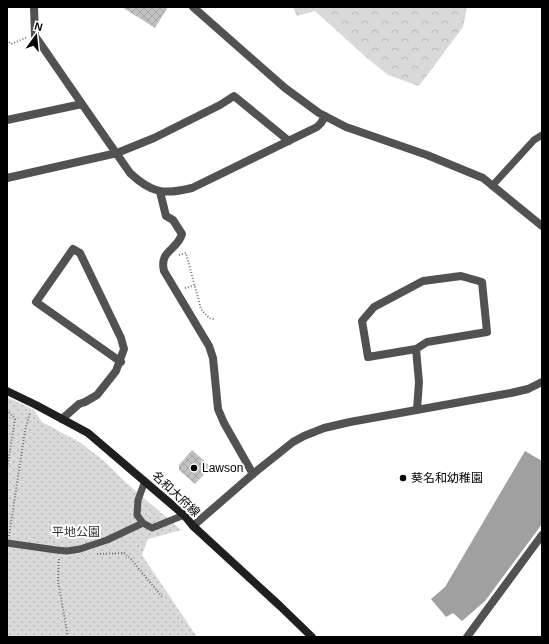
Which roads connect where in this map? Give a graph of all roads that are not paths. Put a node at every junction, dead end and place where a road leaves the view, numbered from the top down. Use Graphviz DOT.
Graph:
graph roads {
  1 [pos="34,7"];
  2 [pos="193,7"];
  3 [pos="82,104"];
  4 [pos="325,116"];
  5 [pos="7,120"];
  6 [pos="542,135"];
  7 [pos="289,141"];
  8 [pos="117,154"];
  9 [pos="7,178"];
  10 [pos="492,186"];
  11 [pos="160,192"];
  12 [pos="542,226"];
  13 [pos="416,348"];
  14 [pos="121,362"];
  15 [pos="542,382"];
  16 [pos="7,391"];
  17 [pos="417,409"];
  18 [pos="62,419"];
  19 [pos="253,474"];
  20 [pos="145,481"];
  21 [pos="184,515"];
  22 [pos="143,523"];
  23 [pos="193,526"];
  24 [pos="542,535"];
  25 [pos="8,543"];
  26 [pos="312,637"];
  27 [pos="467,637"];
  1 -- 3 [label="street"];
  2 -- 4 [label="street"];
  3 -- 5 [label="street"];
  3 -- 8 [label="street"];
  4 -- 7 [label="street"];
  4 -- 10 [label="street"];
  6 -- 10 [label="lane"];
  7 -- 8 [label="street"];
  7 -- 11 [label="street"];
  8 -- 9 [label="street"];
  8 -- 11 [label="street"];
  10 -- 12 [label="street"];
  11 -- 19 [label="street"];
  13 -- 13 [label="street"];
  13 -- 17 [label="street"];
  14 -- 14 [label="street"];
  14 -- 18 [label="street"];
  15 -- 17 [label="street"];
  16 -- 18 [label="main road, 名和大府線"];
  17 -- 19 [label="street"];
  18 -- 20 [label="main road, 名和大府線"];
  19 -- 23 [label="street"];
  20 -- 21 [label="main road, 名和大府線"];
  20 -- 22 [label="lane"];
  21 -- 22 [label="lane"];
  21 -- 23 [label="main road, 名和大府線"];
  22 -- 25 [label="lane"];
  23 -- 26 [label="main road, 名和大府線"];
  24 -- 27 [label="street"];
}
